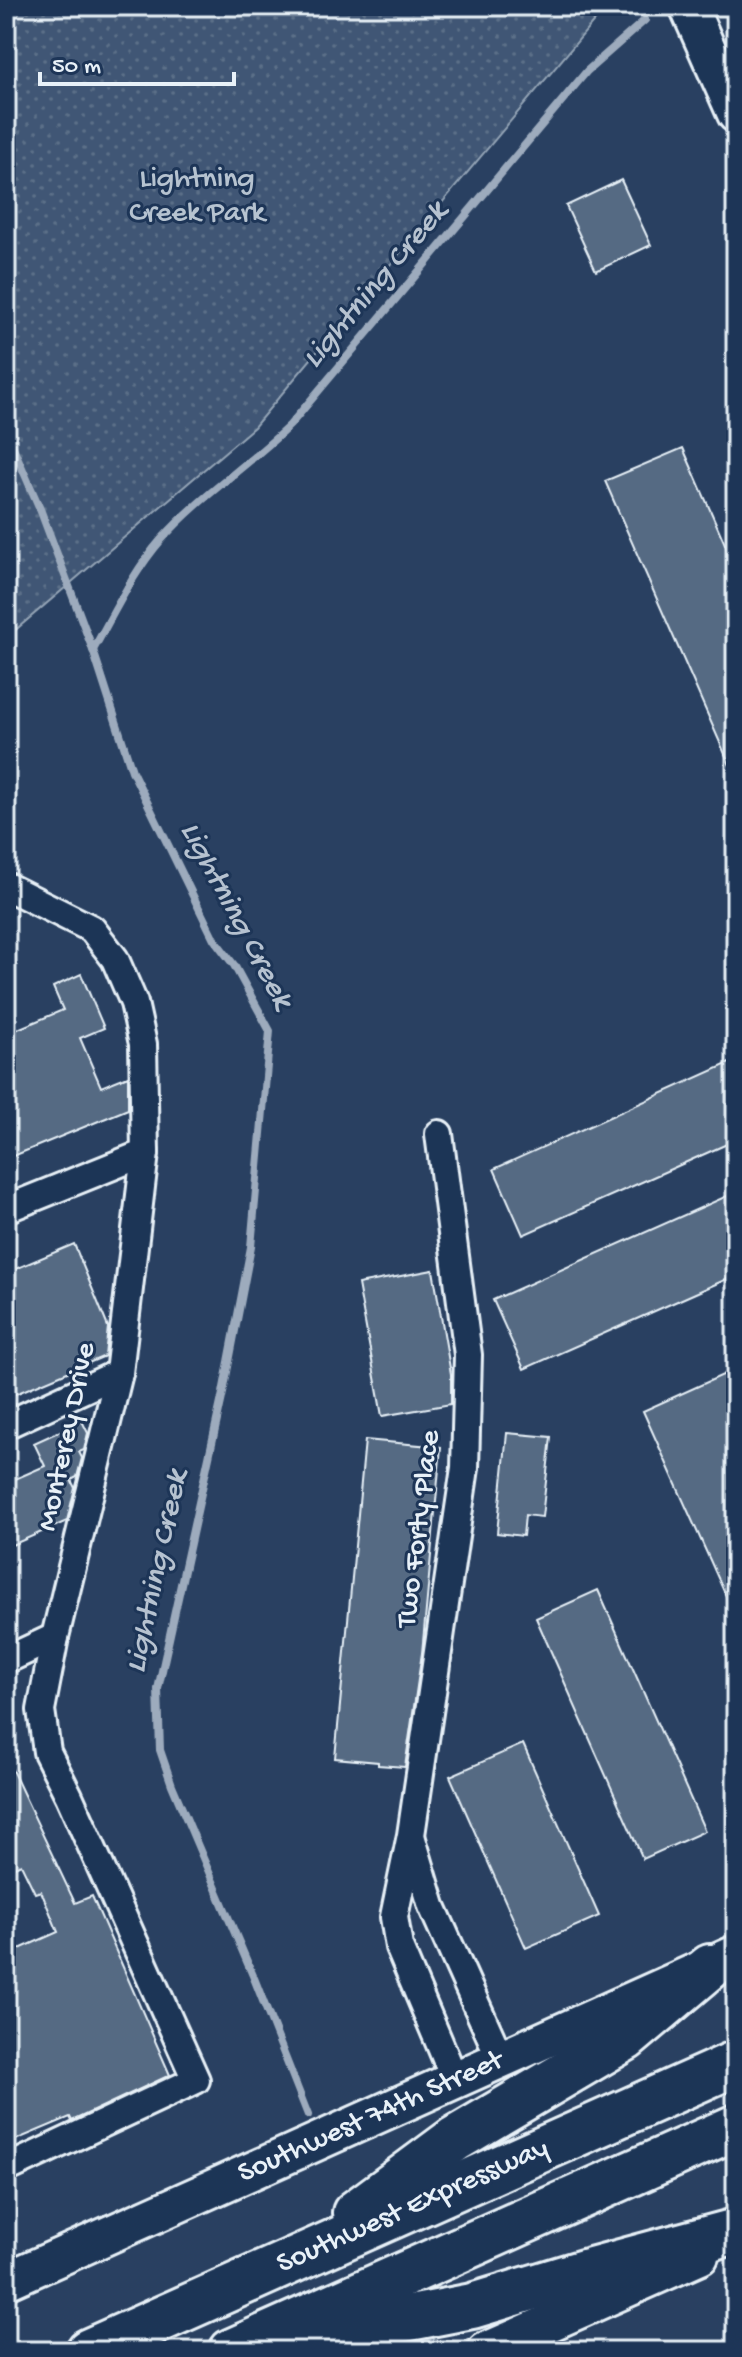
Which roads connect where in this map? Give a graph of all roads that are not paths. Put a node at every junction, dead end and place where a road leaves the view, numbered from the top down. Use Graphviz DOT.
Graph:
graph roads {
  1 [pos="688,6"];
  2 [pos="736,114"];
  3 [pos="6,886"];
  4 [pos="439,1134"];
  5 [pos="145,1153"];
  6 [pos="6,1209"];
  7 [pos="119,1373"];
  8 [pos="6,1425"];
  9 [pos="55,1637"];
  10 [pos="6,1660"];
  11 [pos="411,1835"];
  12 [pos="723,1960"];
  13 [pos="501,2060"];
  14 [pos="736,2063"];
  15 [pos="455,2080"];
  16 [pos="736,2127"];
  17 [pos="6,2169"];
  18 [pos="736,2231"];
  19 [pos="736,2240"];
  20 [pos="288,2262"];
  21 [pos="6,2281"];
  22 [pos="89,2351"];
  23 [pos="234,2351"];
  24 [pos="486,2351"];
  1 -- 2 [label="main road"];
  3 -- 5 [label="street, Monterey Drive"];
  4 -- 11 [label="street, Two Forty Place"];
  5 -- 6 [label="street"];
  5 -- 7 [label="street, Monterey Drive"];
  7 -- 8 [label="street"];
  7 -- 9 [label="street, Monterey Drive"];
  9 -- 10 [label="street"];
  9 -- 17 [label="street, Monterey Drive"];
  11 -- 13 [label="street, Two Forty Place"];
  11 -- 15 [label="street, Two Forty Place"];
  12 -- 13 [label="main road, Southwest 74th Street"];
  12 -- 20 [label="highway"];
  13 -- 15 [label="main road, Southwest 74th Street"];
  14 -- 20 [label="highway, Southwest Expressway"];
  15 -- 21 [label="main road, Southwest 74th Street"];
  16 -- 23 [label="highway, Southwest Expressway"];
  18 -- 23 [label="highway"];
  19 -- 24 [label="main road"];
  20 -- 22 [label="highway, Southwest Expressway"];
}
